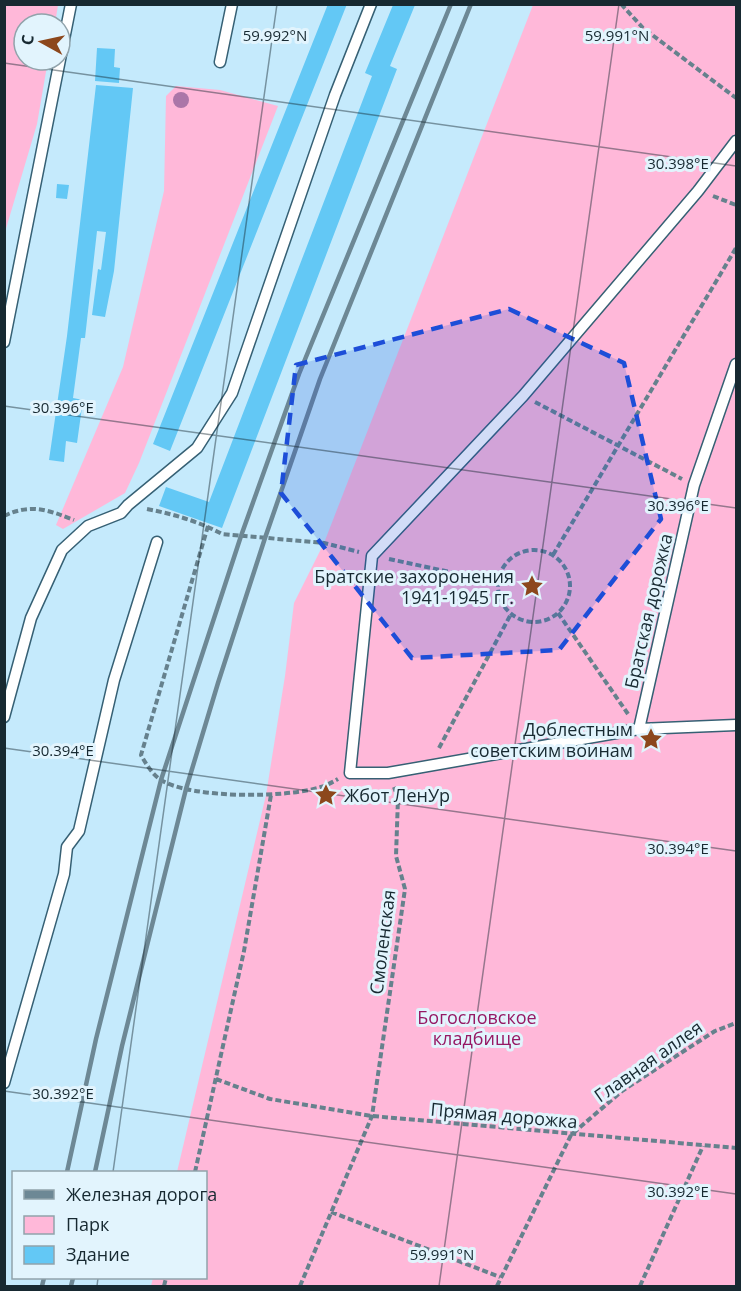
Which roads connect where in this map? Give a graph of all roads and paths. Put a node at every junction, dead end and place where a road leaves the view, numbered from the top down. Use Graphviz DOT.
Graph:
graph roads {
  1 [pos="71,4"];
  2 [pos="232,4"];
  3 [pos="371,4"];
  4 [pos="621,4"];
  5 [pos="220,62"];
  6 [pos="736,98"];
  7 [pos="736,141"];
  8 [pos="698,190"];
  9 [pos="736,205"];
  10 [pos="736,248"];
  11 [pos="4,342"];
  12 [pos="736,364"];
  13 [pos="523,396"];
  14 [pos="619,446"];
  15 [pos="694,485"];
  16 [pos="128,505"];
  17 [pos="4,516"];
  18 [pos="88,526"];
  19 [pos="208,526"];
  20 [pos="157,542"];
  21 [pos="372,555"];
  22 [pos="553,555"];
  23 [pos="497,582"];
  24 [pos="558,613"];
  25 [pos="511,614"];
  26 [pos="4,717"];
  27 [pos="736,726"];
  28 [pos="639,729"];
  29 [pos="430,765"];
  30 [pos="350,773"];
  31 [pos="388,773"];
  32 [pos="271,795"];
  33 [pos="736,1023"];
  34 [pos="216,1079"];
  35 [pos="4,1083"];
  36 [pos="372,1116"];
  37 [pos="572,1135"];
  38 [pos="703,1146"];
  39 [pos="736,1148"];
  40 [pos="195,1171"];
  41 [pos="331,1212"];
  42 [pos="500,1277"];
  43 [pos="300,1287"];
  44 [pos="497,1287"];
  45 [pos="640,1287"];
  1 -- 11 [label="lane"];
  2 -- 5 [label="lane"];
  3 -- 16 [label="lane"];
  4 -- 6 [label="path"];
  7 -- 8 [label="lane"];
  8 -- 9 [label="path"];
  8 -- 13 [label="lane"];
  10 -- 14 [label="path"];
  12 -- 15 [label="lane, Братская дорожка"];
  13 -- 14 [label="path"];
  13 -- 21 [label="lane"];
  14 -- 15 [label="path"];
  14 -- 22 [label="path"];
  15 -- 28 [label="lane, Братская дорожка"];
  16 -- 18 [label="lane"];
  16 -- 19 [label="path"];
  17 -- 18 [label="path"];
  18 -- 26 [label="lane"];
  19 -- 21 [label="path"];
  19 -- 32 [label="path"];
  20 -- 35 [label="lane"];
  21 -- 23 [label="path"];
  21 -- 30 [label="lane"];
  22 -- 23 [label="path"];
  22 -- 24 [label="path"];
  23 -- 25 [label="path"];
  24 -- 25 [label="path"];
  24 -- 28 [label="path"];
  25 -- 29 [label="path"];
  27 -- 28 [label="lane"];
  28 -- 29 [label="lane"];
  29 -- 31 [label="lane"];
  30 -- 31 [label="lane"];
  30 -- 32 [label="path"];
  31 -- 36 [label="path, Смоленская"];
  32 -- 34 [label="path"];
  33 -- 37 [label="path, Главная аллея"];
  34 -- 36 [label="path, Прямая дорожка"];
  34 -- 40 [label="path"];
  36 -- 37 [label="path, Прямая дорожка"];
  36 -- 41 [label="path, Смоленская"];
  37 -- 38 [label="path, Прямая дорожка"];
  37 -- 42 [label="path, Главная аллея"];
  38 -- 39 [label="path, Прямая дорожка"];
  38 -- 45 [label="path"];
  41 -- 42 [label="path"];
  41 -- 43 [label="path, Смоленская"];
  42 -- 44 [label="path, Главная аллея"];
}
